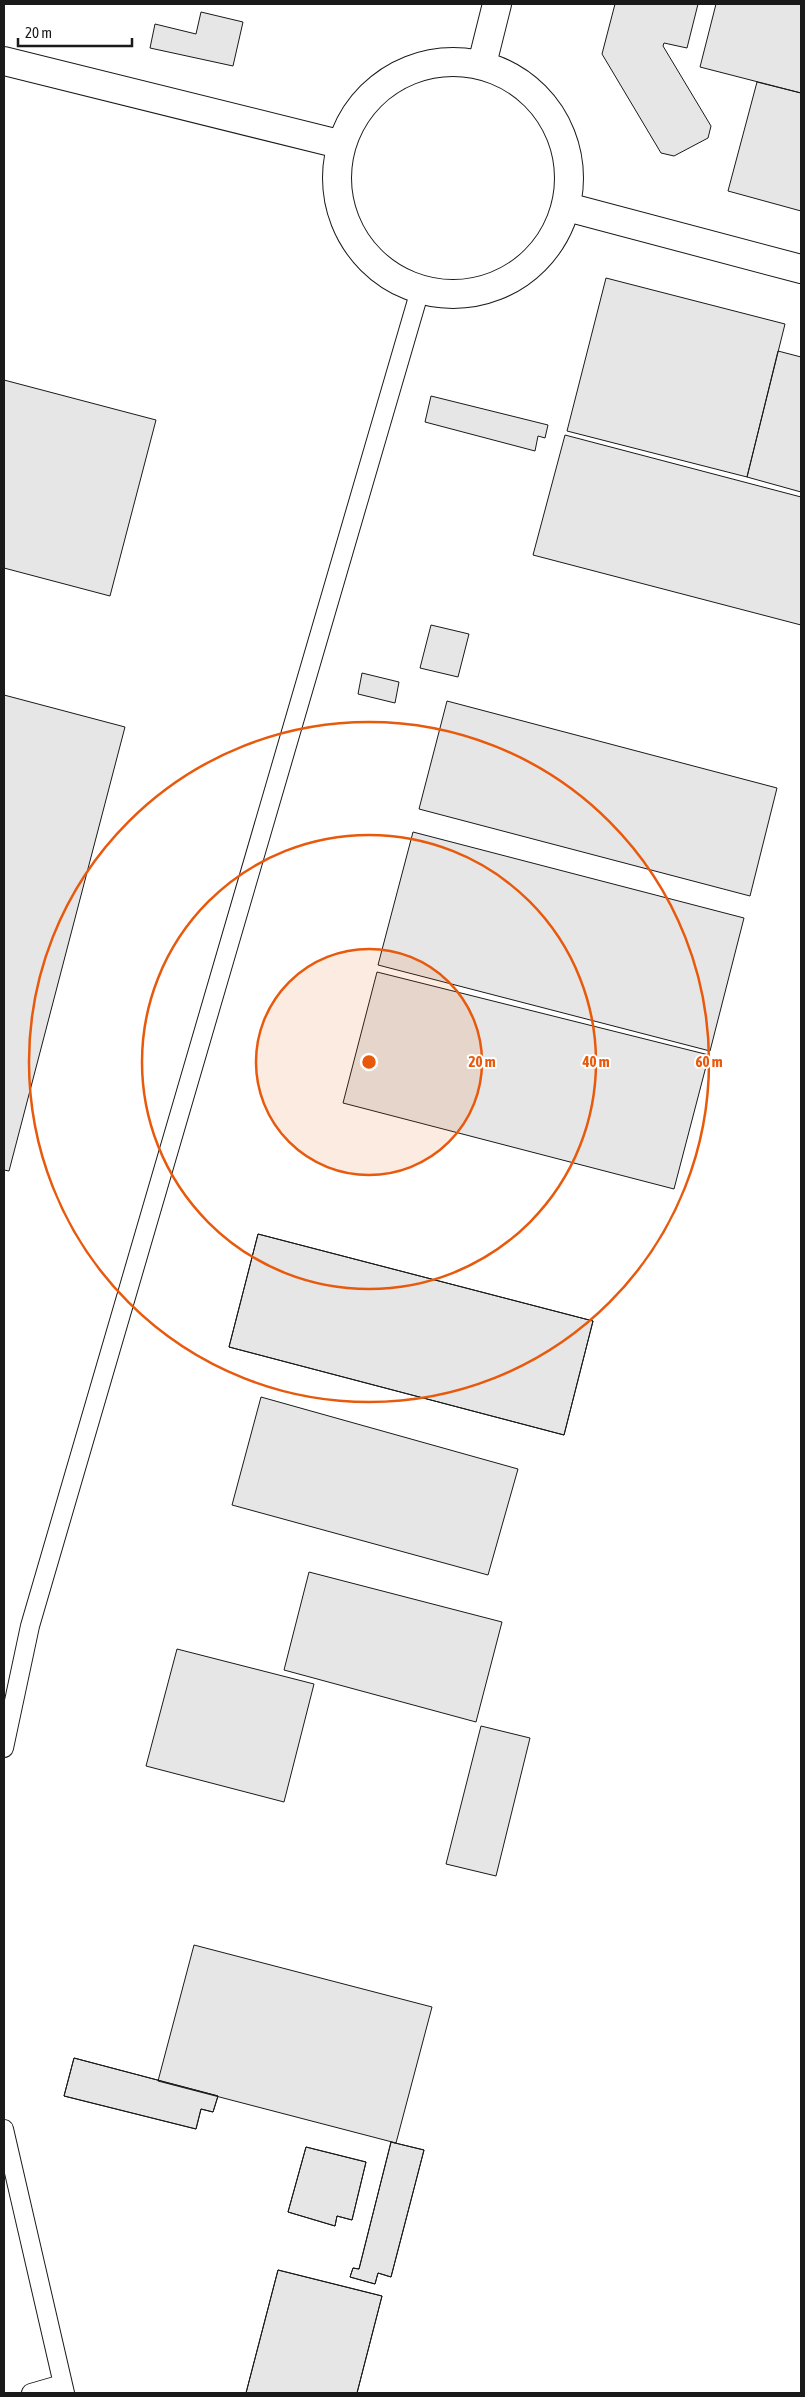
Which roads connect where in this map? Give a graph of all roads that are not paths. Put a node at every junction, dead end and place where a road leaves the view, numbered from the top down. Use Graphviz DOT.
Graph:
graph roads {
  1 [pos="497,4"];
  2 [pos="4,61"];
  3 [pos="482,64"];
  4 [pos="339,144"];
  5 [pos="567,207"];
  6 [pos="801,269"];
  7 [pos="420,290"];
  8 [pos="4,1748"];
  9 [pos="4,2129"];
  10 [pos="64,2388"];
  11 [pos="31,2393"];
  1 -- 3 [label="street"];
  2 -- 4 [label="street"];
  3 -- 4 [label="street"];
  3 -- 5 [label="street"];
  4 -- 7 [label="street"];
  5 -- 6 [label="street"];
  5 -- 7 [label="street"];
  7 -- 8 [label="lane"];
  9 -- 10 [label="lane"];
  10 -- 11 [label="lane"];
}
